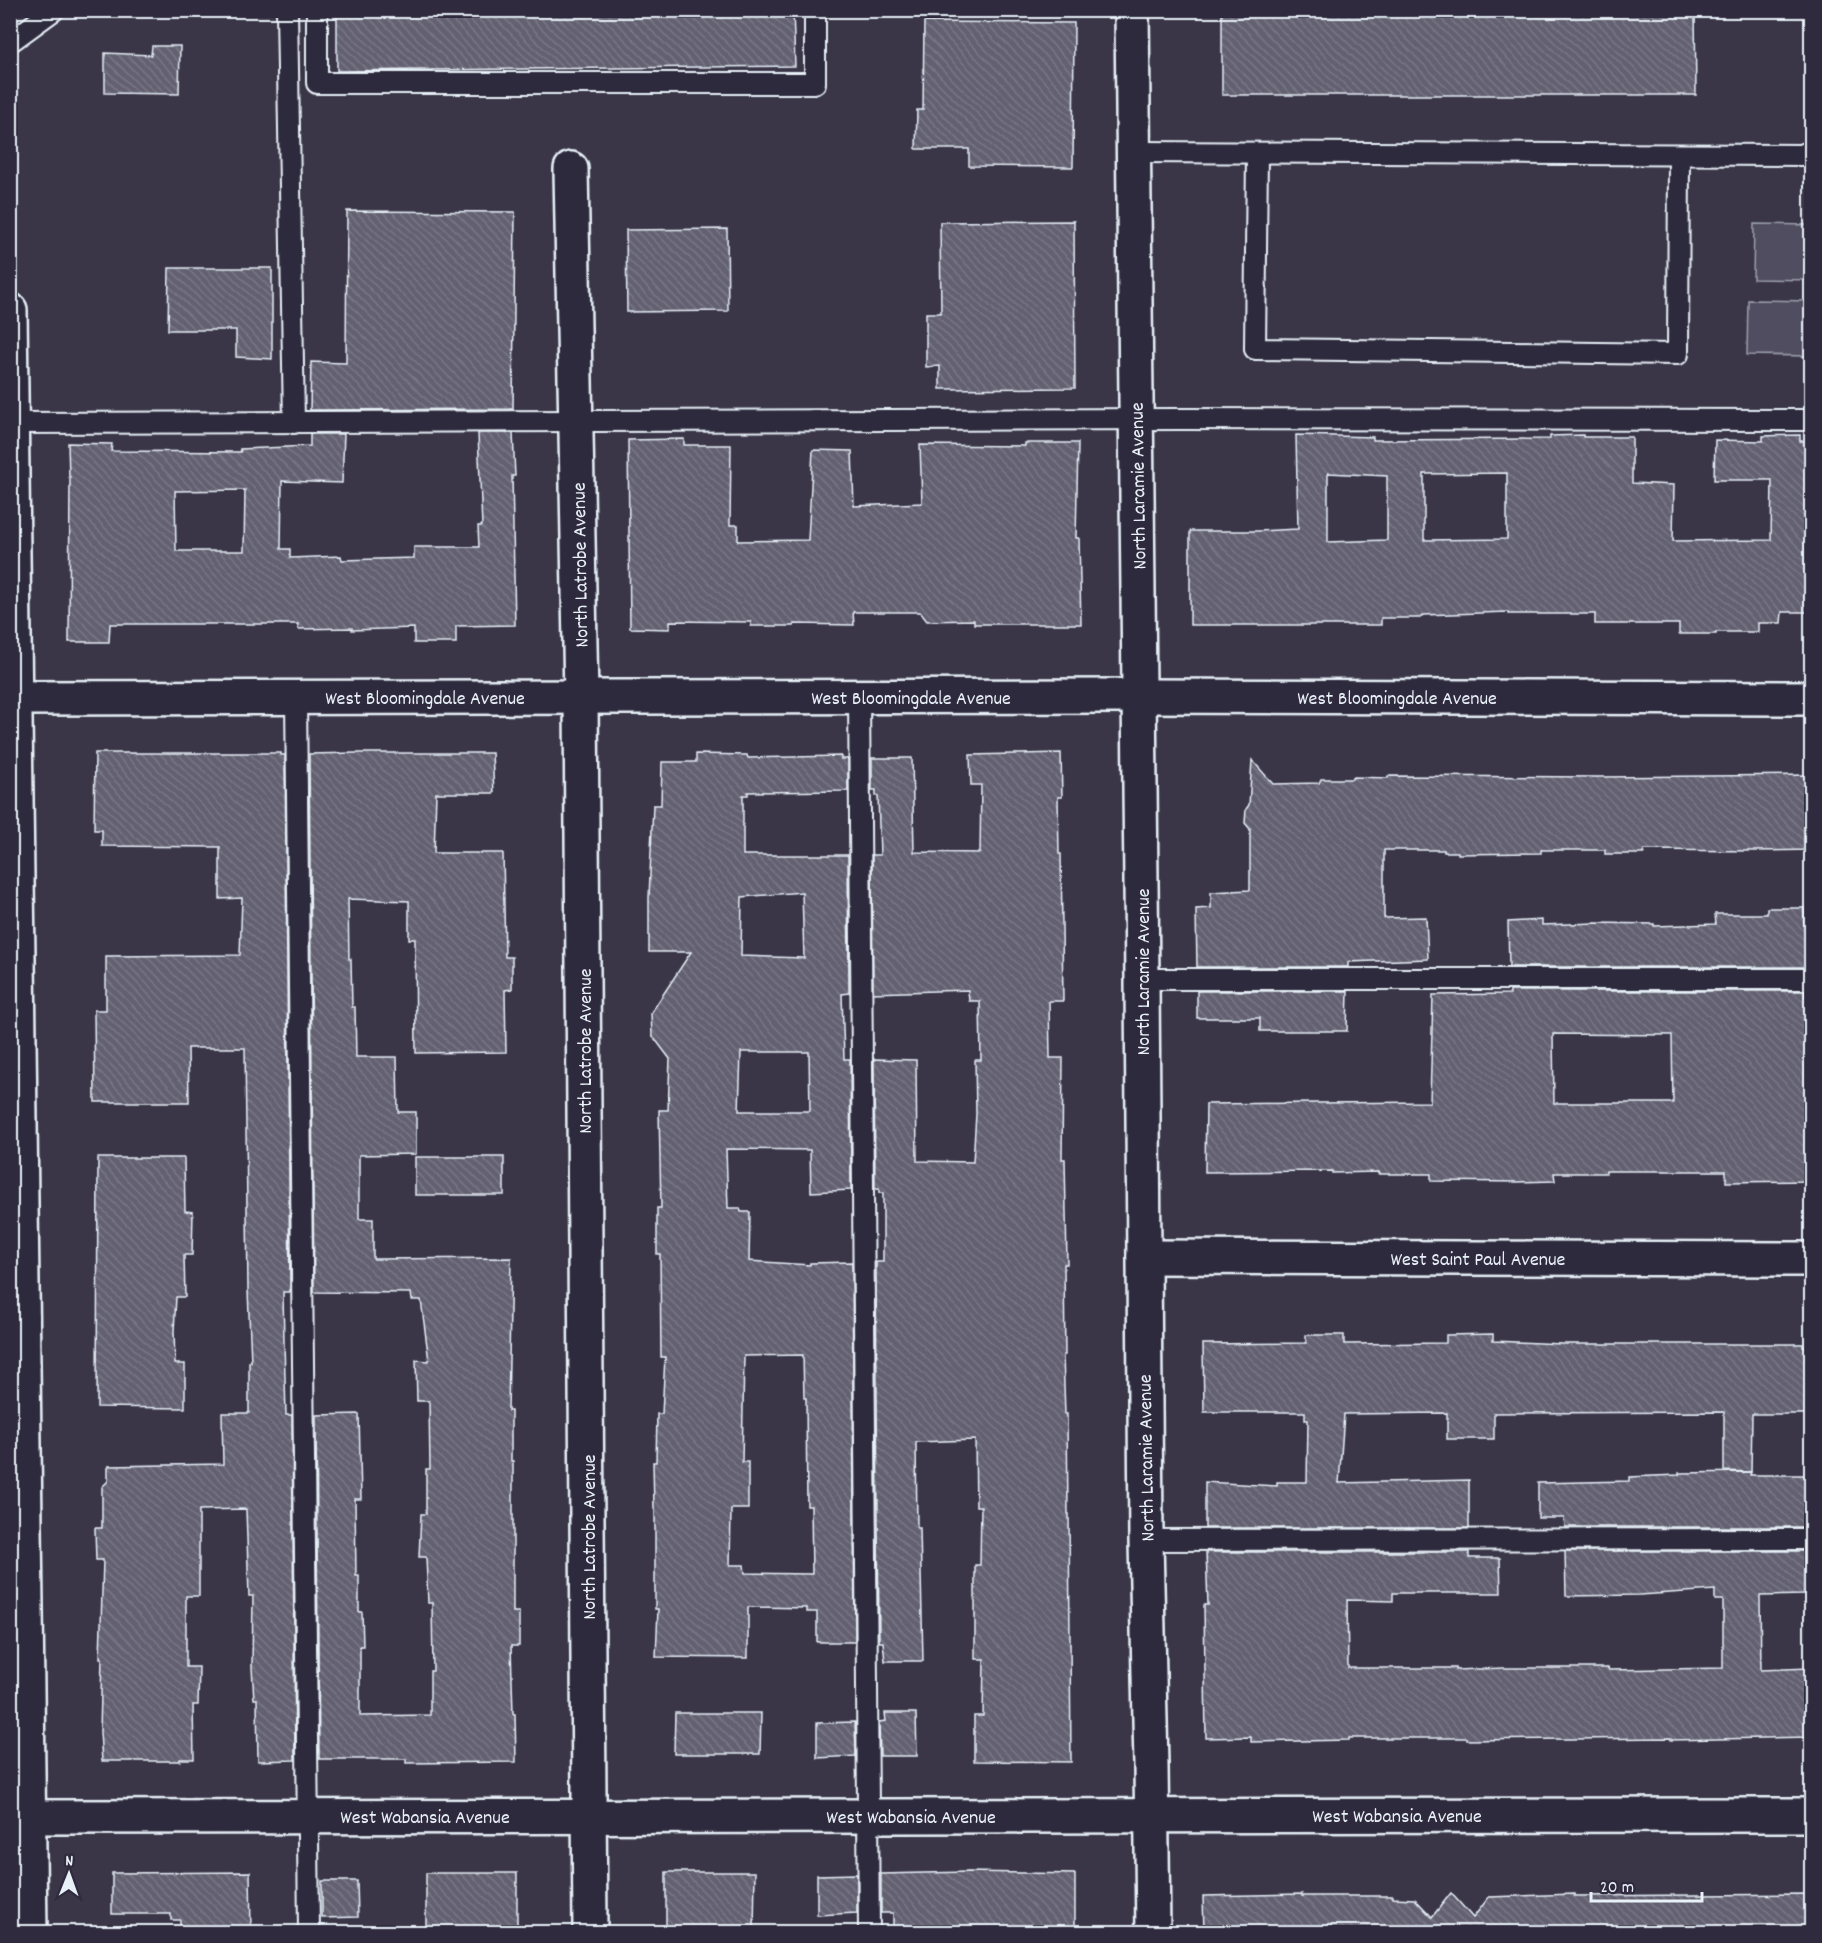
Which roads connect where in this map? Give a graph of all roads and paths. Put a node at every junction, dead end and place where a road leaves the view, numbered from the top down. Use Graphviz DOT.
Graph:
graph roads {
  1 [pos="54,10"];
  2 [pos="287,10"];
  3 [pos="317,10"];
  4 [pos="815,10"];
  5 [pos="1132,10"];
  6 [pos="10,42"];
  7 [pos="1812,151"];
  8 [pos="1134,152"];
  9 [pos="1257,153"];
  10 [pos="1679,155"];
  11 [pos="571,169"];
  12 [pos="10,310"];
  13 [pos="1136,420"];
  14 [pos="1812,420"];
  15 [pos="576,422"];
  16 [pos="11,423"];
  17 [pos="294,423"];
  18 [pos="859,696"];
  19 [pos="1139,696"];
  20 [pos="581,697"];
  21 [pos="13,698"];
  22 [pos="296,698"];
  23 [pos="1812,698"];
  24 [pos="1142,979"];
  25 [pos="1812,979"];
  26 [pos="1144,1257"];
  27 [pos="1812,1259"];
  28 [pos="1812,1539"];
  29 [pos="1146,1540"];
  30 [pos="1152,1815"];
  31 [pos="1812,1815"];
  32 [pos="308,1816"];
  33 [pos="590,1816"];
  34 [pos="867,1816"];
  35 [pos="20,1817"];
  36 [pos="30,1932"];
  37 [pos="309,1932"];
  38 [pos="591,1932"];
  39 [pos="869,1932"];
  40 [pos="1153,1932"];
  1 -- 6 [label="lane"];
  2 -- 17 [label="lane"];
  3 -- 4 [label="lane"];
  5 -- 8 [label="street, North Laramie Avenue"];
  7 -- 10 [label="lane"];
  8 -- 9 [label="lane"];
  8 -- 13 [label="street, North Laramie Avenue"];
  9 -- 10 [label="lane"];
  9 -- 10 [label="lane"];
  11 -- 15 [label="street, North Latrobe Avenue"];
  12 -- 16 [label="street"];
  13 -- 14 [label="lane"];
  13 -- 15 [label="lane"];
  13 -- 19 [label="street, North Laramie Avenue"];
  15 -- 17 [label="lane"];
  15 -- 20 [label="street, North Latrobe Avenue"];
  16 -- 17 [label="lane"];
  16 -- 21 [label="street"];
  18 -- 19 [label="street, West Bloomingdale Avenue"];
  18 -- 20 [label="street, West Bloomingdale Avenue"];
  18 -- 34 [label="lane"];
  19 -- 23 [label="street, West Bloomingdale Avenue"];
  19 -- 24 [label="street, North Laramie Avenue"];
  20 -- 22 [label="street, West Bloomingdale Avenue"];
  20 -- 33 [label="street, North Latrobe Avenue"];
  21 -- 22 [label="street, West Bloomingdale Avenue"];
  21 -- 35 [label="street"];
  22 -- 32 [label="lane"];
  24 -- 25 [label="lane"];
  24 -- 26 [label="street, North Laramie Avenue"];
  26 -- 27 [label="street, West Saint Paul Avenue"];
  26 -- 29 [label="street, North Laramie Avenue"];
  28 -- 29 [label="lane"];
  29 -- 30 [label="street, North Laramie Avenue"];
  30 -- 31 [label="street, West Wabansia Avenue"];
  30 -- 34 [label="street, West Wabansia Avenue"];
  30 -- 40 [label="street, North Laramie Avenue"];
  32 -- 33 [label="street, West Wabansia Avenue"];
  32 -- 35 [label="street, West Wabansia Avenue"];
  32 -- 37 [label="lane"];
  33 -- 34 [label="street, West Wabansia Avenue"];
  33 -- 38 [label="street, North Latrobe Avenue"];
  34 -- 39 [label="lane"];
  35 -- 36 [label="street"];
}
